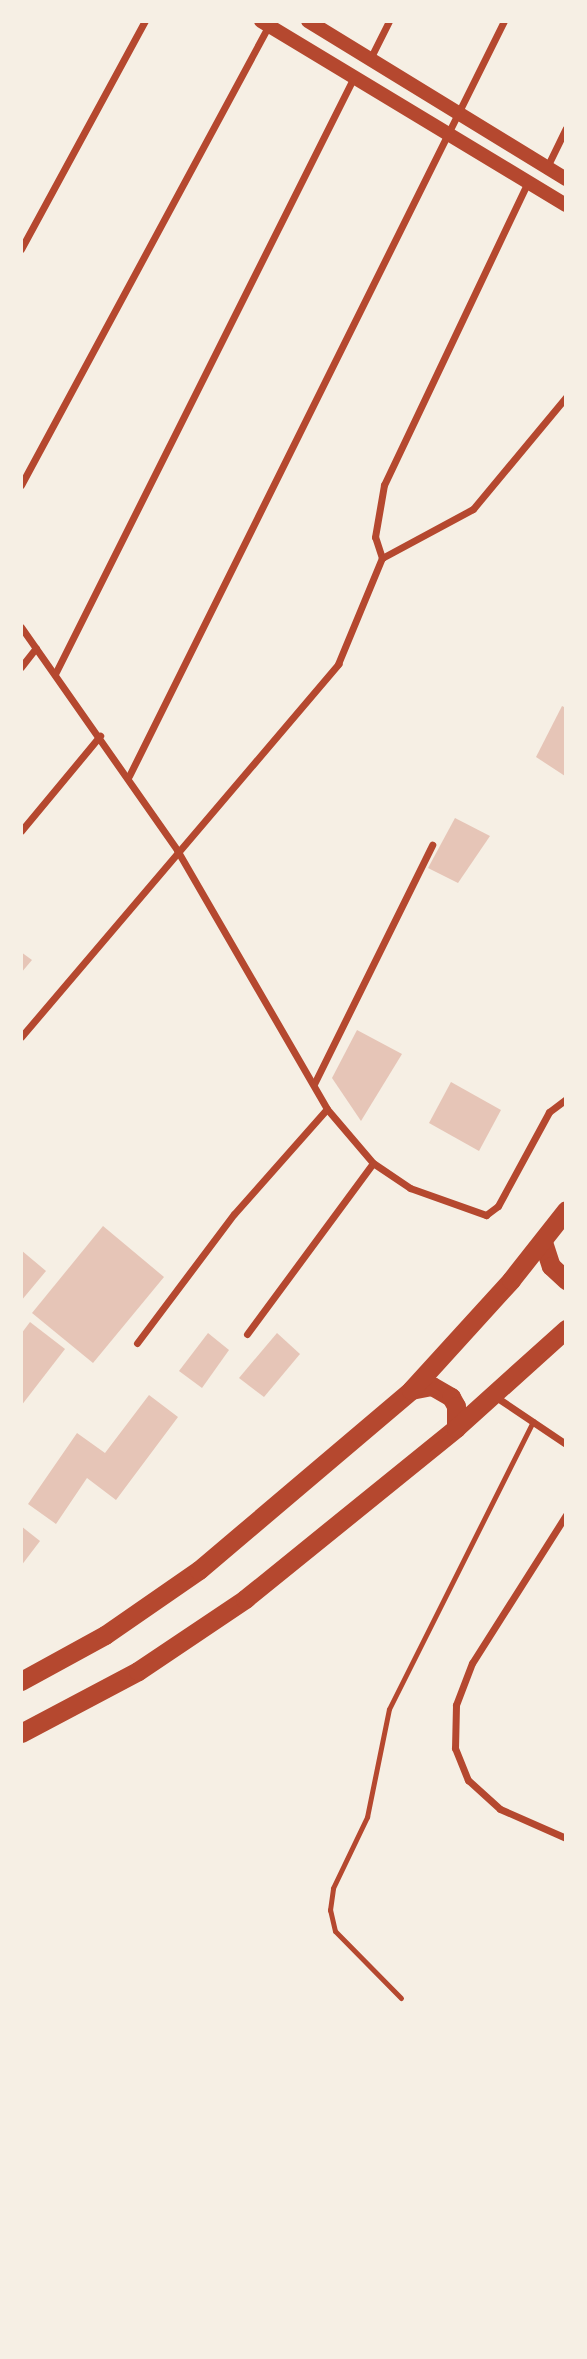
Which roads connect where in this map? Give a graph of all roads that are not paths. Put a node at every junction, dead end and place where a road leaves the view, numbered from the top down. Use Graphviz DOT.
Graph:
graph roads {
  1 [pos="145,21"];
  2 [pos="308,21"];
  3 [pos="389,21"];
  4 [pos="504,21"];
  5 [pos="265,23"];
  6 [pos="370,59"];
  7 [pos="355,76"];
  8 [pos="459,113"];
  9 [pos="566,128"];
  10 [pos="449,132"];
  11 [pos="547,167"];
  12 [pos="566,179"];
  13 [pos="528,181"];
  14 [pos="566,205"];
  15 [pos="21,249"];
  16 [pos="566,397"];
  17 [pos="21,485"];
  18 [pos="382,558"];
  19 [pos="21,626"];
  20 [pos="36,648"];
  21 [pos="21,667"];
  22 [pos="55,674"];
  23 [pos="100,736"];
  24 [pos="129,776"];
  25 [pos="21,831"];
  26 [pos="432,845"];
  27 [pos="177,850"];
  28 [pos="21,1037"];
  29 [pos="314,1084"];
  30 [pos="566,1099"];
  31 [pos="327,1109"];
  32 [pos="373,1163"];
  33 [pos="566,1210"];
  34 [pos="543,1242"];
  35 [pos="566,1280"];
  36 [pos="566,1329"];
  37 [pos="247,1334"];
  38 [pos="137,1343"];
  39 [pos="411,1390"];
  40 [pos="493,1394"];
  41 [pos="533,1421"];
  42 [pos="456,1428"];
  43 [pos="565,1443"];
  44 [pos="566,1515"];
  45 [pos="21,1681"];
  46 [pos="21,1733"];
  47 [pos="566,1838"];
  48 [pos="401,1998"];
  1 -- 15 [label="street"];
  2 -- 6 [label="main road"];
  3 -- 6 [label="street"];
  4 -- 8 [label="street"];
  5 -- 7 [label="main road"];
  5 -- 17 [label="street"];
  6 -- 8 [label="main road"];
  7 -- 10 [label="main road"];
  7 -- 22 [label="street"];
  8 -- 10 [label="street"];
  8 -- 11 [label="main road"];
  9 -- 11 [label="street"];
  10 -- 13 [label="main road"];
  10 -- 24 [label="street"];
  11 -- 12 [label="main road"];
  13 -- 14 [label="main road"];
  13 -- 18 [label="street"];
  16 -- 18 [label="street"];
  18 -- 27 [label="street"];
  19 -- 20 [label="street"];
  20 -- 21 [label="street"];
  20 -- 22 [label="street"];
  22 -- 23 [label="street"];
  23 -- 24 [label="street"];
  23 -- 25 [label="street"];
  24 -- 27 [label="street"];
  26 -- 29 [label="street"];
  27 -- 28 [label="street"];
  27 -- 29 [label="street"];
  29 -- 31 [label="street"];
  30 -- 32 [label="street"];
  31 -- 32 [label="street"];
  31 -- 38 [label="street"];
  32 -- 37 [label="street"];
  33 -- 34 [label="highway"];
  34 -- 35 [label="highway"];
  34 -- 39 [label="highway"];
  36 -- 40 [label="highway"];
  39 -- 42 [label="highway"];
  39 -- 45 [label="highway"];
  40 -- 41 [label="street"];
  40 -- 42 [label="highway"];
  41 -- 43 [label="street"];
  41 -- 48 [label="lane"];
  42 -- 46 [label="highway"];
  44 -- 47 [label="street"];
}
